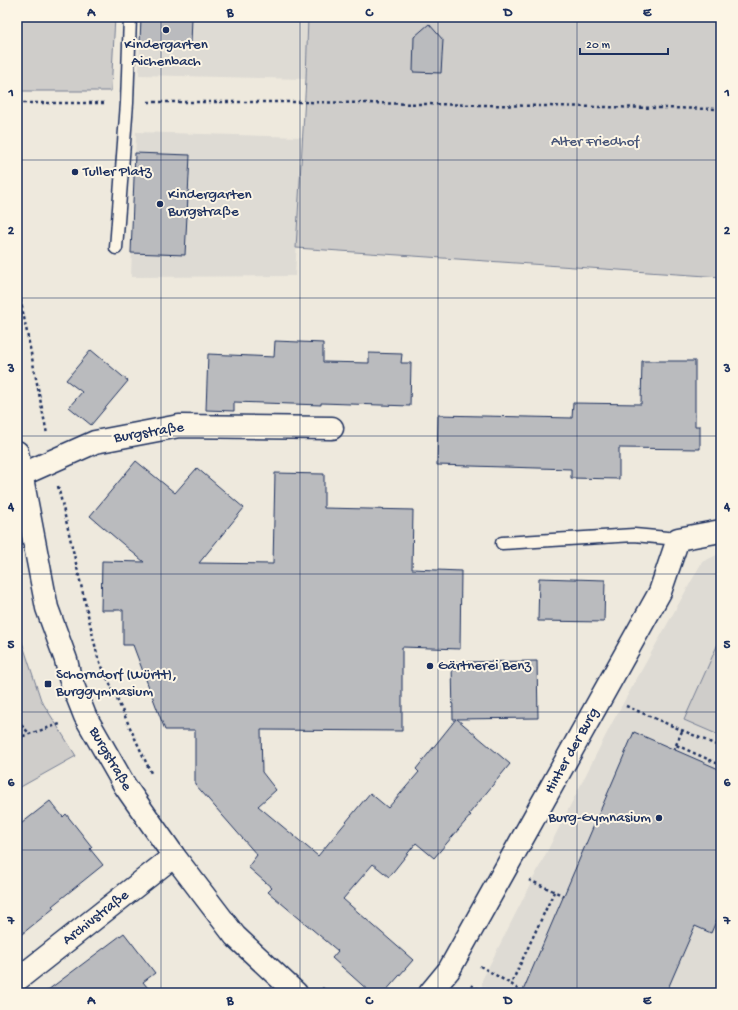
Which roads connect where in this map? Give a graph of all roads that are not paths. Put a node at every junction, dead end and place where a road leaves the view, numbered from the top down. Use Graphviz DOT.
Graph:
graph roads {
  1 [pos="130,17"];
  2 [pos="116,248"];
  3 [pos="332,428"];
  4 [pos="17,452"];
  5 [pos="21,475"];
  6 [pos="721,531"];
  7 [pos="678,539"];
  8 [pos="502,543"];
  9 [pos="174,856"];
  10 [pos="17,980"];
  11 [pos="17,986"];
  12 [pos="24,993"];
  13 [pos="296,993"];
  14 [pos="430,993"];
  1 -- 2 [label="lane"];
  3 -- 5 [label="street, Burgstraße"];
  4 -- 5 [label="street, Burgstraße"];
  5 -- 9 [label="street, Burgstraße"];
  6 -- 7 [label="street"];
  7 -- 8 [label="lane"];
  7 -- 14 [label="street, Hinter der Burg"];
  9 -- 10 [label="street, Archivstraße"];
  9 -- 13 [label="street, Burgstraße"];
  11 -- 12 [label="street"];
}
